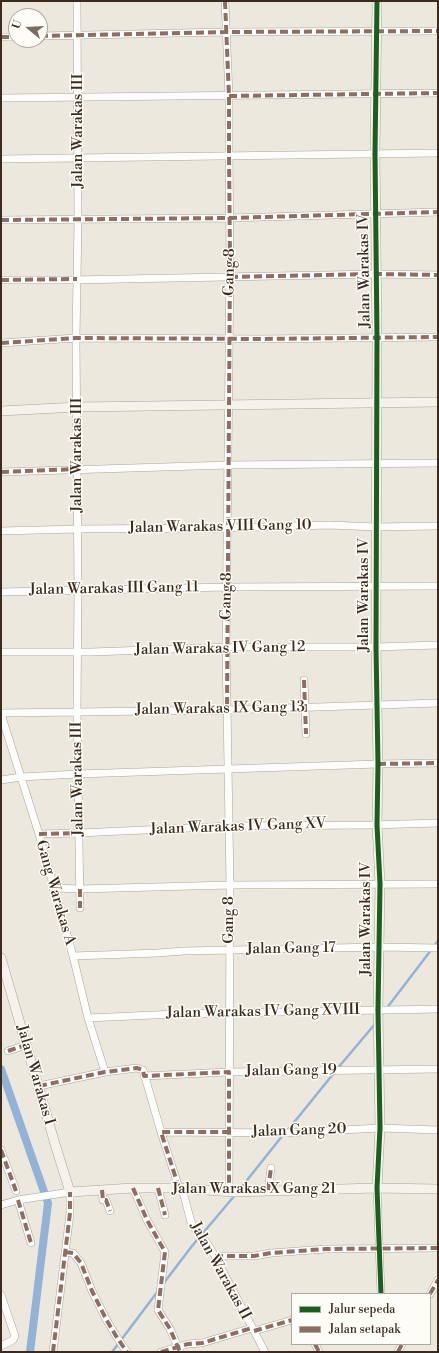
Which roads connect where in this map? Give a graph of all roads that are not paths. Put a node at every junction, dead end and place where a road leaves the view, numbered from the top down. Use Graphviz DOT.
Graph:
graph roads {
  1 [pos="76,1"];
  2 [pos="225,1"];
  3 [pos="377,1"];
  4 [pos="438,31"];
  5 [pos="226,32"];
  6 [pos="377,32"];
  7 [pos="77,35"];
  8 [pos="48,36"];
  9 [pos="438,93"];
  10 [pos="375,94"];
  11 [pos="229,96"];
  12 [pos="1,98"];
  13 [pos="77,98"];
  14 [pos="375,153"];
  15 [pos="438,153"];
  16 [pos="228,156"];
  17 [pos="78,157"];
  18 [pos="1,159"];
  19 [pos="438,212"];
  20 [pos="376,214"];
  21 [pos="229,218"];
  22 [pos="1,220"];
  23 [pos="78,220"];
  24 [pos="376,274"];
  25 [pos="438,275"];
  26 [pos="230,277"];
  27 [pos="77,279"];
  28 [pos="1,280"];
  29 [pos="438,337"];
  30 [pos="76,338"];
  31 [pos="229,338"];
  32 [pos="378,338"];
  33 [pos="1,343"];
  34 [pos="377,402"];
  35 [pos="438,402"];
  36 [pos="228,404"];
  37 [pos="76,406"];
  38 [pos="1,411"];
  39 [pos="438,463"];
  40 [pos="376,464"];
  41 [pos="228,465"];
  42 [pos="77,470"];
  43 [pos="1,472"];
  44 [pos="438,526"];
  45 [pos="376,527"];
  46 [pos="228,528"];
  47 [pos="77,529"];
  48 [pos="1,531"];
  49 [pos="376,586"];
  50 [pos="438,586"];
  51 [pos="227,587"];
  52 [pos="78,589"];
  53 [pos="1,592"];
  54 [pos="438,645"];
  55 [pos="226,647"];
  56 [pos="376,647"];
  57 [pos="1,652"];
  58 [pos="78,652"];
  59 [pos="304,680"];
  60 [pos="438,703"];
  61 [pos="376,705"];
  62 [pos="305,707"];
  63 [pos="227,710"];
  64 [pos="77,712"];
  65 [pos="1,714"];
  66 [pos="306,734"];
  67 [pos="438,763"];
  68 [pos="378,764"];
  69 [pos="228,769"];
  70 [pos="78,774"];
  71 [pos="21,777"];
  72 [pos="1,780"];
  73 [pos="438,823"];
  74 [pos="377,825"];
  75 [pos="228,826"];
  76 [pos="78,833"];
  77 [pos="39,834"];
  78 [pos="380,884"];
  79 [pos="438,884"];
  80 [pos="230,885"];
  81 [pos="53,888"];
  82 [pos="80,889"];
  83 [pos="80,908"];
  84 [pos="380,947"];
  85 [pos="438,948"];
  86 [pos="229,950"];
  87 [pos="73,956"];
  88 [pos="1,958"];
  89 [pos="438,1009"];
  90 [pos="381,1011"];
  91 [pos="229,1013"];
  92 [pos="88,1018"];
  93 [pos="26,1045"];
  94 [pos="8,1051"];
  95 [pos="379,1069"];
  96 [pos="438,1069"];
  97 [pos="105,1072"];
  98 [pos="229,1072"];
  99 [pos="144,1076"];
  100 [pos="38,1086"];
  101 [pos="380,1128"];
  102 [pos="438,1130"];
  103 [pos="161,1132"];
  104 [pos="228,1132"];
  105 [pos="1,1150"];
  106 [pos="271,1168"];
  107 [pos="132,1188"];
  108 [pos="158,1188"];
  109 [pos="180,1188"];
  110 [pos="377,1188"];
  111 [pos="438,1189"];
  112 [pos="102,1190"];
  113 [pos="268,1190"];
  114 [pos="16,1191"];
  115 [pos="66,1192"];
  116 [pos="232,1192"];
  117 [pos="18,1200"];
  118 [pos="1,1205"];
  119 [pos="110,1212"];
  120 [pos="165,1215"];
  121 [pos="31,1243"];
  122 [pos="378,1248"];
  123 [pos="438,1248"];
  124 [pos="65,1252"];
  125 [pos="215,1256"];
  126 [pos="438,1280"];
  127 [pos="381,1293"];
  128 [pos="431,1293"];
  129 [pos="1,1295"];
  130 [pos="291,1320"];
  131 [pos="253,1330"];
  132 [pos="1,1346"];
  133 [pos="179,1349"];
  134 [pos="126,1350"];
  135 [pos="52,1352"];
  136 [pos="161,1352"];
  137 [pos="265,1352"];
  1 -- 7 [label="street, Jalan Warakas III"];
  2 -- 5 [label="street, Gang 8"];
  3 -- 6 [label="street, Jalan Warakas IV"];
  4 -- 6 [label="street"];
  5 -- 6 [label="street"];
  5 -- 7 [label="street"];
  5 -- 11 [label="street, Gang 8"];
  6 -- 10 [label="street, Jalan Warakas IV"];
  7 -- 8 [label="street"];
  7 -- 13 [label="street, Jalan Warakas III"];
  9 -- 10 [label="street"];
  10 -- 11 [label="street"];
  10 -- 14 [label="street, Jalan Warakas IV"];
  11 -- 13 [label="street"];
  11 -- 16 [label="street, Gang 8"];
  12 -- 13 [label="street"];
  13 -- 17 [label="street, Jalan Warakas III"];
  14 -- 15 [label="street"];
  14 -- 16 [label="street"];
  14 -- 20 [label="street, Jalan Warakas IV"];
  16 -- 17 [label="street"];
  16 -- 21 [label="street, Gang 8"];
  17 -- 18 [label="street"];
  17 -- 23 [label="street, Jalan Warakas III"];
  19 -- 20 [label="street"];
  20 -- 21 [label="street"];
  20 -- 24 [label="street, Jalan Warakas IV"];
  21 -- 23 [label="street"];
  21 -- 26 [label="street, Gang 8"];
  22 -- 23 [label="street"];
  23 -- 27 [label="street, Jalan Warakas III"];
  24 -- 25 [label="street"];
  24 -- 26 [label="street"];
  24 -- 32 [label="street, Jalan Warakas IV"];
  26 -- 27 [label="street"];
  26 -- 31 [label="street, Gang 8"];
  27 -- 28 [label="street"];
  27 -- 30 [label="street, Jalan Warakas III"];
  29 -- 32 [label="street"];
  30 -- 31 [label="street"];
  30 -- 33 [label="street"];
  30 -- 37 [label="street, Jalan Warakas III"];
  31 -- 32 [label="street"];
  31 -- 36 [label="street, Gang 8"];
  32 -- 34 [label="street, Jalan Warakas IV"];
  34 -- 35 [label="street"];
  34 -- 36 [label="street"];
  34 -- 40 [label="street, Jalan Warakas IV"];
  36 -- 37 [label="street"];
  36 -- 41 [label="street, Gang 8"];
  37 -- 38 [label="street"];
  37 -- 42 [label="street, Jalan Warakas III"];
  39 -- 40 [label="street"];
  40 -- 41 [label="street"];
  40 -- 45 [label="street, Jalan Warakas IV"];
  41 -- 42 [label="street"];
  41 -- 46 [label="street, Gang 8"];
  42 -- 43 [label="street"];
  42 -- 47 [label="street, Jalan Warakas III"];
  44 -- 45 [label="street, Jalan Warakas VIII Gang 10"];
  45 -- 46 [label="street, Jalan Warakas VIII Gang 10"];
  45 -- 49 [label="street, Jalan Warakas IV"];
  46 -- 47 [label="street, Jalan Warakas VIII Gang 10"];
  46 -- 51 [label="street, Gang 8"];
  47 -- 48 [label="street, Jalan Warakas VIII Gang 10"];
  47 -- 52 [label="street, Jalan Warakas III"];
  49 -- 50 [label="street, Jalan Warakas III Gang 11"];
  49 -- 51 [label="street, Jalan Warakas III Gang 11"];
  49 -- 56 [label="street, Jalan Warakas IV"];
  51 -- 52 [label="street, Jalan Warakas III Gang 11"];
  51 -- 55 [label="street, Gang 8"];
  52 -- 53 [label="street, Jalan Warakas III Gang 11"];
  52 -- 58 [label="street, Jalan Warakas III"];
  54 -- 56 [label="street, Jalan Warakas IV Gang 12"];
  55 -- 56 [label="street, Jalan Warakas IV Gang 12"];
  55 -- 58 [label="street, Jalan Warakas IV Gang 12"];
  55 -- 63 [label="street, Gang 8"];
  56 -- 61 [label="street, Jalan Warakas IV"];
  57 -- 58 [label="street, Jalan Warakas IV Gang 12"];
  58 -- 64 [label="street, Jalan Warakas III"];
  59 -- 62 [label="street"];
  60 -- 61 [label="street, Jalan Warakas IX Gang 13"];
  61 -- 62 [label="street, Jalan Warakas IX Gang 13"];
  61 -- 68 [label="street, Jalan Warakas IV"];
  62 -- 63 [label="street, Jalan Warakas IX Gang 13"];
  62 -- 66 [label="street"];
  63 -- 64 [label="street, Jalan Warakas IX Gang 13"];
  63 -- 69 [label="street, Gang 8"];
  64 -- 65 [label="street, Jalan Warakas IX Gang 13"];
  64 -- 70 [label="street, Jalan Warakas III"];
  65 -- 71 [label="street, Gang Warakas A"];
  67 -- 68 [label="street"];
  68 -- 69 [label="street"];
  68 -- 74 [label="street, Jalan Warakas IV"];
  69 -- 70 [label="street"];
  69 -- 75 [label="street, Gang 8"];
  70 -- 71 [label="street"];
  70 -- 76 [label="street, Jalan Warakas III"];
  71 -- 72 [label="street"];
  71 -- 77 [label="street, Gang Warakas A"];
  73 -- 74 [label="street, Jalan Warakas IV Gang XV"];
  74 -- 75 [label="street, Jalan Warakas IV Gang XV"];
  74 -- 78 [label="street, Jalan Warakas IV"];
  75 -- 76 [label="street, Jalan Warakas IV Gang XV"];
  75 -- 80 [label="street, Gang 8"];
  76 -- 77 [label="street, Jalan Warakas IV Gang XV"];
  76 -- 82 [label="street, Jalan Warakas III"];
  77 -- 81 [label="street, Gang Warakas A"];
  78 -- 79 [label="street"];
  78 -- 80 [label="street"];
  78 -- 84 [label="street, Jalan Warakas IV"];
  80 -- 82 [label="street"];
  80 -- 86 [label="street, Gang 8"];
  81 -- 82 [label="street"];
  81 -- 87 [label="street, Gang Warakas A"];
  82 -- 83 [label="street, Jalan Warakas III"];
  84 -- 85 [label="street, Jalan Gang 17"];
  84 -- 86 [label="street, Jalan Gang 17"];
  84 -- 90 [label="street, Jalan Warakas IV"];
  86 -- 87 [label="street, Jalan Gang 17"];
  86 -- 91 [label="street, Gang 8"];
  87 -- 92 [label="street, Gang Warakas A"];
  88 -- 93 [label="street, Jalan Warakas I"];
  89 -- 90 [label="street, Jalan Warakas IV Gang XVIII"];
  90 -- 91 [label="street, Jalan Warakas IV Gang XVIII"];
  90 -- 95 [label="street, Jalan Warakas IV"];
  91 -- 92 [label="street, Jalan Warakas IV Gang XVIII"];
  91 -- 98 [label="street, Gang 8"];
  92 -- 97 [label="street, Gang Warakas A"];
  93 -- 94 [label="street"];
  93 -- 100 [label="street, Jalan Warakas I"];
  95 -- 96 [label="street, Jalan Gang 19"];
  95 -- 98 [label="street, Jalan Gang 19"];
  95 -- 101 [label="street, Jalan Warakas IV"];
  97 -- 99 [label="street"];
  97 -- 100 [label="street"];
  98 -- 99 [label="street, Jalan Gang 19"];
  98 -- 104 [label="street, Gang 8"];
  99 -- 103 [label="street, Jalan Warakas II"];
  100 -- 115 [label="street, Jalan Warakas I"];
  101 -- 102 [label="street, Jalan Gang 20"];
  101 -- 104 [label="street, Jalan Gang 20"];
  101 -- 110 [label="street, Jalan Warakas IV"];
  103 -- 104 [label="street, Jalan Gang 20"];
  103 -- 109 [label="street, Jalan Warakas II"];
  104 -- 116 [label="street, Gang 8"];
  105 -- 114 [label="street"];
  106 -- 113 [label="street"];
  107 -- 108 [label="street, Jalan Warakas X Gang 21"];
  107 -- 112 [label="street, Jalan Warakas X Gang 21"];
  107 -- 133 [label="street"];
  108 -- 109 [label="street, Jalan Warakas X Gang 21"];
  108 -- 120 [label="street"];
  109 -- 116 [label="street, Jalan Warakas X Gang 21"];
  109 -- 125 [label="street, Jalan Warakas II"];
  110 -- 111 [label="street, Jalan Warakas X Gang 21"];
  110 -- 113 [label="street, Jalan Warakas X Gang 21"];
  110 -- 122 [label="street"];
  112 -- 115 [label="street, Jalan Warakas X Gang 21"];
  112 -- 119 [label="street"];
  113 -- 116 [label="street, Jalan Warakas X Gang 21"];
  115 -- 117 [label="street"];
  115 -- 124 [label="street"];
  117 -- 118 [label="street"];
  117 -- 121 [label="street"];
  122 -- 123 [label="street"];
  122 -- 125 [label="street"];
  122 -- 127 [label="street"];
  124 -- 134 [label="street"];
  124 -- 135 [label="street"];
  125 -- 131 [label="street, Jalan Warakas II"];
  126 -- 128 [label="street"];
  129 -- 132 [label="street"];
  130 -- 131 [label="street"];
  131 -- 133 [label="street"];
  131 -- 137 [label="street, Jalan Warakas II"];
  133 -- 136 [label="street"];
}
